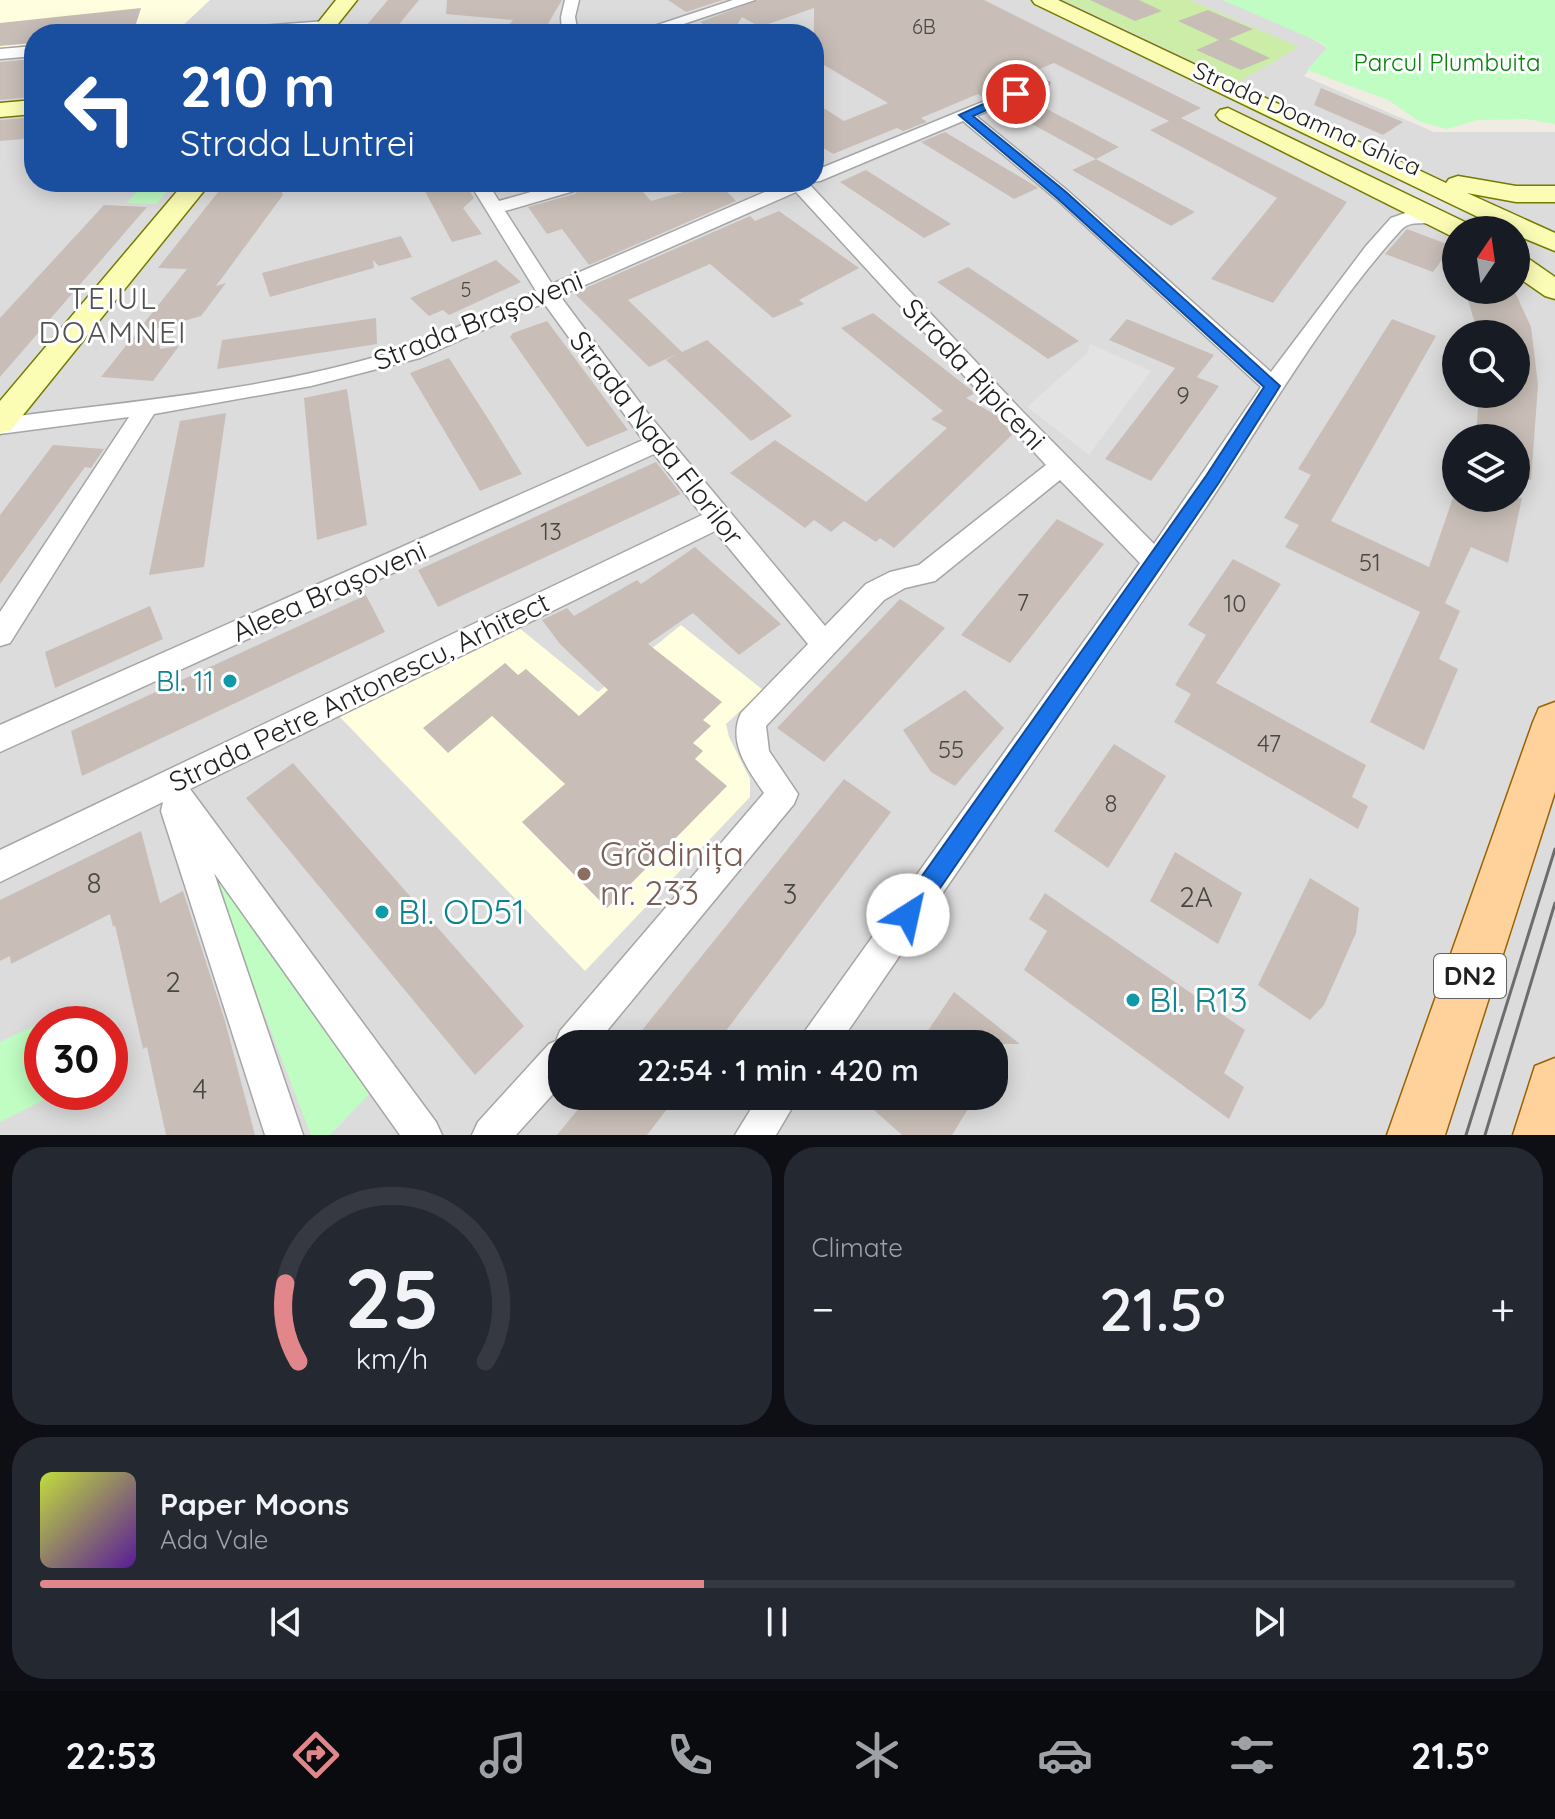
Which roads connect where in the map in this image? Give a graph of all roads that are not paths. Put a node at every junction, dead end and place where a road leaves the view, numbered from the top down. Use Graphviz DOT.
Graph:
graph roads {
  1 [pos="347,0"];
  2 [pos="572,0"];
  3 [pos="748,0"];
  4 [pos="1021,0"];
  5 [pos="1052,5"];
  6 [pos="328,24"];
  7 [pos="569,24"];
  8 [pos="676,24"];
  9 [pos="1077,30"];
  10 [pos="24,52"];
  11 [pos="0,54"];
  12 [pos="1143,56"];
  13 [pos="1041,83"];
  14 [pos="24,108"];
  15 [pos="0,110"];
  16 [pos="965,115"];
  17 [pos="1363,162"];
  18 [pos="824,172"];
  19 [pos="1449,182"];
  20 [pos="190,192"];
  21 [pos="484,192"];
  22 [pos="550,192"];
  23 [pos="778,192"];
  24 [pos="813,192"];
  25 [pos="1555,194"];
  26 [pos="493,208"];
  27 [pos="1467,216"];
  28 [pos="1435,218"];
  29 [pos="1442,221"];
  30 [pos="1555,222"];
  31 [pos="1555,243"];
  32 [pos="1530,247"];
  33 [pos="1555,259"];
  34 [pos="1530,273"];
  35 [pos="1555,290"];
  36 [pos="547,295"];
  37 [pos="1273,386"];
  38 [pos="147,407"];
  39 [pos="0,424"];
  40 [pos="658,443"];
  41 [pos="1061,466"];
  42 [pos="718,518"];
  43 [pos="1155,562"];
  44 [pos="0,635"];
  45 [pos="824,644"];
  46 [pos="1555,722"];
  47 [pos="0,739"];
  48 [pos="168,784"];
  49 [pos="0,866"];
  50 [pos="585,1030"];
  51 [pos="828,1030"];
  52 [pos="548,1072"];
  53 [pos="1555,1086"];
  54 [pos="771,1110"];
  55 [pos="284,1135"];
  56 [pos="423,1135"];
  57 [pos="491,1135"];
  58 [pos="754,1135"];
  59 [pos="1416,1135"];
  60 [pos="1542,1135"];
  1 -- 6 [label="main road"];
  2 -- 7 [label="street"];
  3 -- 8 [label="street"];
  4 -- 9 [label="main road, Strada Doamna Ghica"];
  5 -- 12 [label="main road, Strada Doamna Ghica"];
  5 -- 19 [label="main road, Strada Doamna Ghica"];
  9 -- 12 [label="main road, Strada Doamna Ghica"];
  9 -- 28 [label="main road, Strada Doamna Ghica"];
  10 -- 11 [label="street"];
  12 -- 17 [label="main road"];
  13 -- 16 [label="street, Strada Brașoveni"];
  14 -- 15 [label="main road"];
  16 -- 18 [label="street, Strada Brașoveni"];
  16 -- 37 [label="street"];
  17 -- 27 [label="main road"];
  17 -- 31 [label="main road"];
  19 -- 25 [label="main road"];
  19 -- 30 [label="main road, Strada Doamna Ghica"];
  20 -- 39 [label="main road"];
  21 -- 26 [label="street, Strada Nada Florilor"];
  22 -- 26 [label="street"];
  23 -- 36 [label="street, Strada Brașoveni"];
  24 -- 41 [label="street, Strada Ripiceni"];
  26 -- 36 [label="street, Strada Nada Florilor"];
  28 -- 29 [label="main road, Strada Doamna Ghica"];
  28 -- 37 [label="street"];
  32 -- 33 [label="main road"];
  34 -- 35 [label="main road"];
  36 -- 38 [label="street, Strada Brașoveni"];
  36 -- 40 [label="street, Strada Nada Florilor"];
  37 -- 43 [label="street"];
  38 -- 39 [label="street, Strada Brașoveni"];
  38 -- 44 [label="street"];
  40 -- 42 [label="street, Strada Nada Florilor"];
  40 -- 47 [label="street, Aleea Brașoveni"];
  41 -- 43 [label="street, Strada Ripiceni"];
  41 -- 45 [label="street"];
  42 -- 45 [label="street, Strada Nada Florilor"];
  42 -- 48 [label="street, Strada Petre Antonescu, Arhitect"];
  43 -- 51 [label="street"];
  45 -- 50 [label="street"];
  46 -- 59 [label="main road, DN2"];
  48 -- 49 [label="street, Strada Petre Antonescu, Arhitect"];
  48 -- 55 [label="street"];
  48 -- 56 [label="street"];
  52 -- 57 [label="street"];
  53 -- 60 [label="main road"];
  54 -- 58 [label="street"];
}
